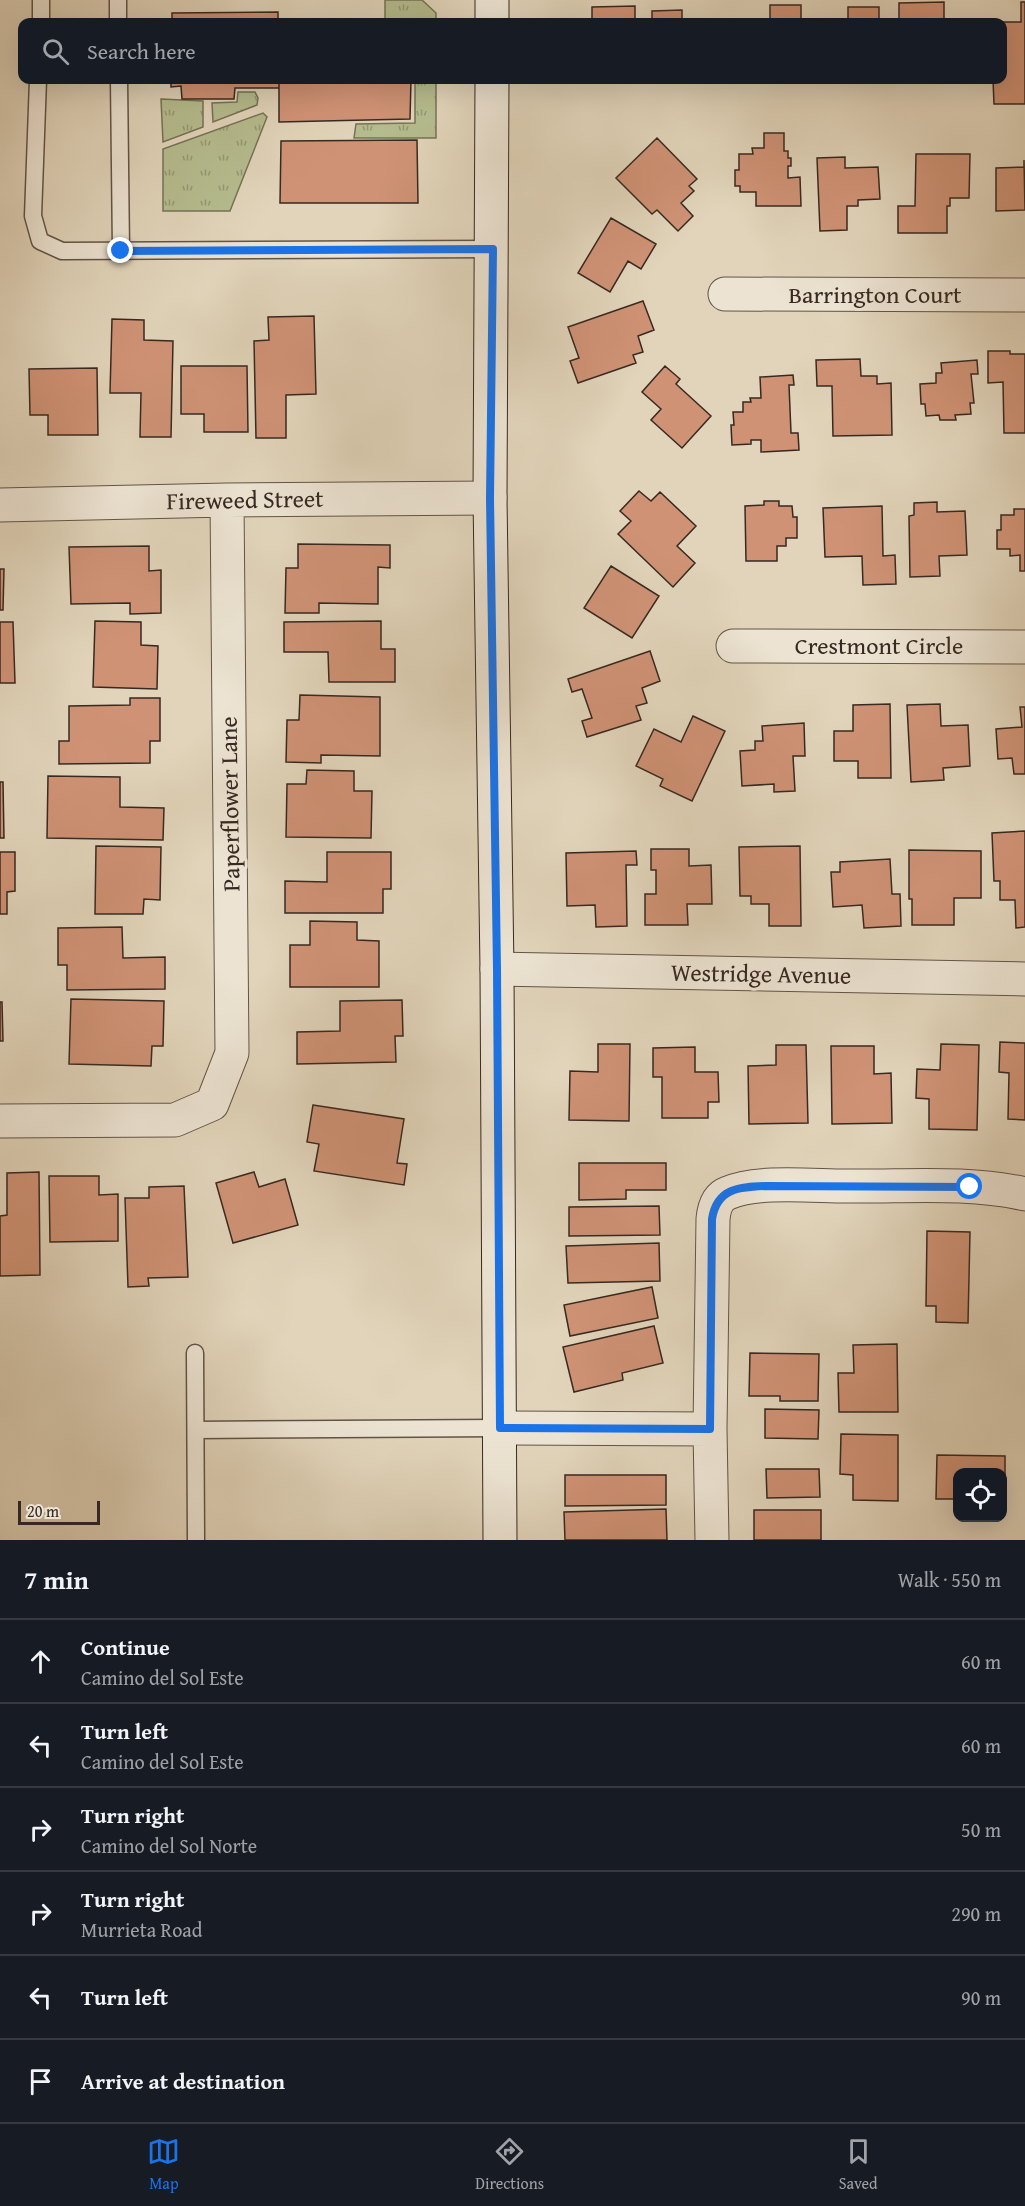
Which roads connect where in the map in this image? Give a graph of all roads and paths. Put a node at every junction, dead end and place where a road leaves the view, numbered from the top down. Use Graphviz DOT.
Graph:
graph roads {
  1 [pos="41,0"];
  2 [pos="118,0"];
  3 [pos="492,0"];
  4 [pos="40,18"];
  5 [pos="118,18"];
  6 [pos="492,18"];
  7 [pos="38,84"];
  8 [pos="119,84"];
  9 [pos="492,84"];
  10 [pos="493,249"];
  11 [pos="121,251"];
  12 [pos="725,294"];
  13 [pos="1025,295"];
  14 [pos="490,498"];
  15 [pos="227,500"];
  16 [pos="0,505"];
  17 [pos="733,646"];
  18 [pos="1025,647"];
  19 [pos="497,969"];
  20 [pos="1025,979"];
  21 [pos="0,1122"];
  22 [pos="1025,1194"];
  23 [pos="195,1353"];
  24 [pos="500,1428"];
  25 [pos="710,1429"];
  26 [pos="196,1430"];
  27 [pos="196,1540"];
  28 [pos="500,1540"];
  29 [pos="712,1540"];
  1 -- 4 [label="lane"];
  2 -- 5 [label="lane"];
  3 -- 6 [label="street"];
  7 -- 11 [label="lane"];
  8 -- 11 [label="lane"];
  9 -- 10 [label="street"];
  10 -- 11 [label="lane"];
  10 -- 14 [label="street"];
  12 -- 13 [label="street, Barrington Court"];
  14 -- 15 [label="street, Fireweed Street"];
  14 -- 19 [label="street"];
  15 -- 16 [label="street, Fireweed Street"];
  15 -- 21 [label="street, Paperflower Lane"];
  17 -- 18 [label="street, Crestmont Circle"];
  19 -- 20 [label="street, Westridge Avenue"];
  19 -- 24 [label="street"];
  22 -- 25 [label="street"];
  23 -- 26 [label="lane"];
  24 -- 25 [label="street"];
  24 -- 26 [label="lane"];
  24 -- 28 [label="street"];
  25 -- 29 [label="street"];
  26 -- 27 [label="lane"];
}
